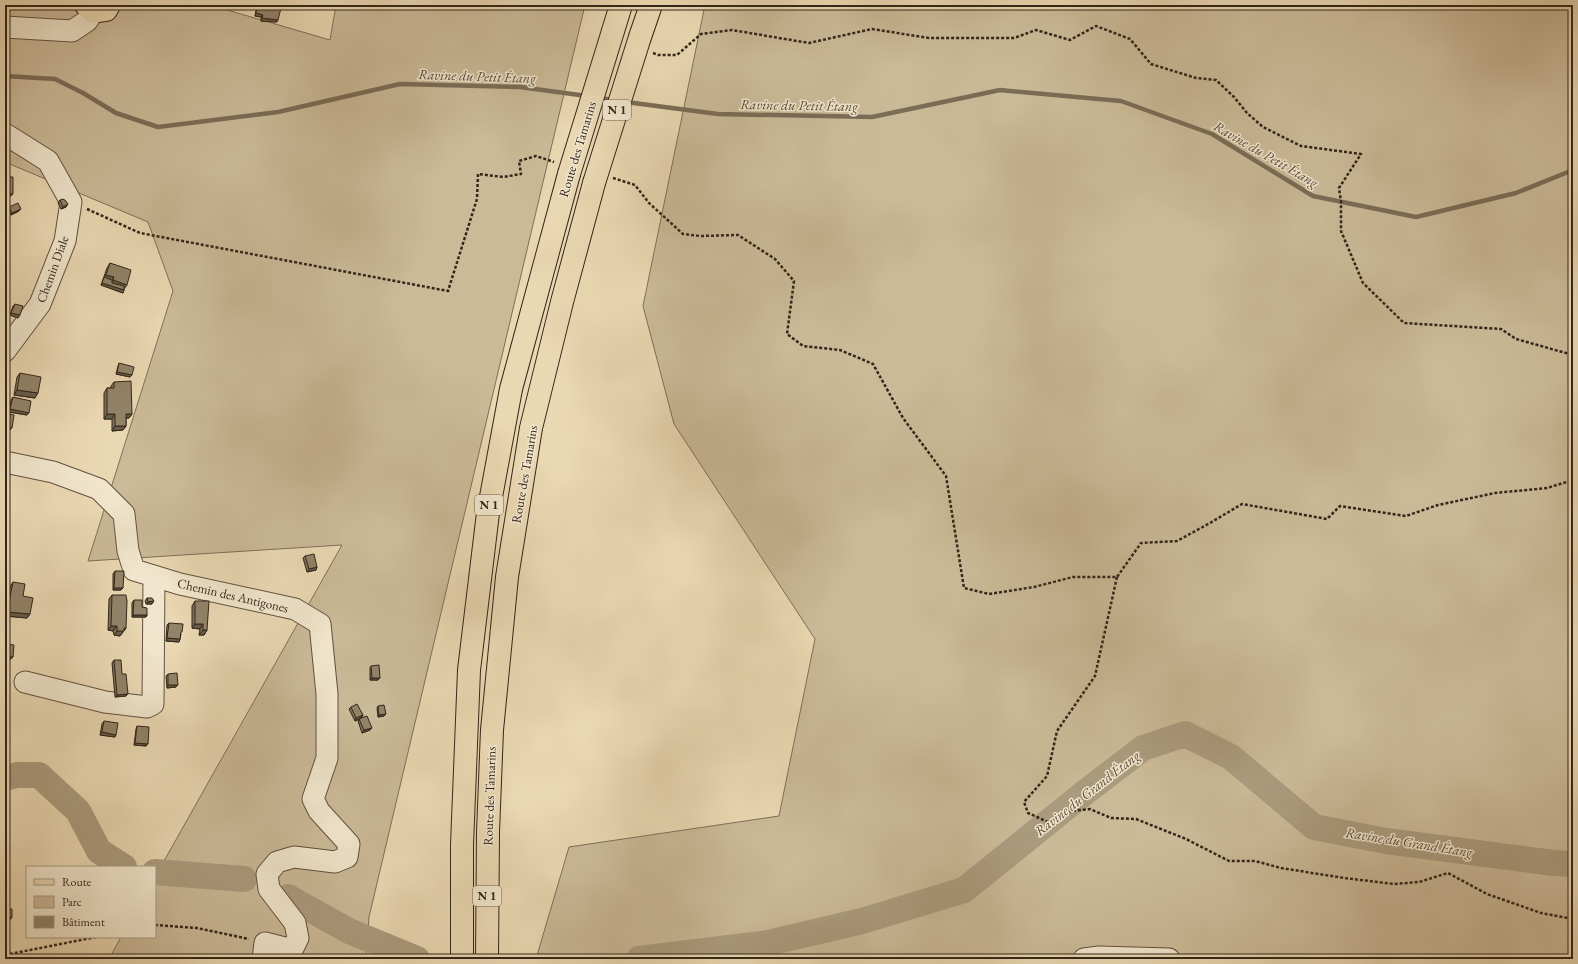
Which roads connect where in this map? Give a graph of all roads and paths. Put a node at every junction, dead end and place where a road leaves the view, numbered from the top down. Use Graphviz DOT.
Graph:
graph roads {
  1 [pos="622,5"];
  2 [pos="651,5"];
  3 [pos="96,8"];
  4 [pos="5,26"];
  5 [pos="646,45"];
  6 [pos="5,134"];
  7 [pos="564,168"];
  8 [pos="603,181"];
  9 [pos="71,202"];
  10 [pos="5,351"];
  11 [pos="1573,355"];
  12 [pos="5,462"];
  13 [pos="1573,480"];
  14 [pos="154,576"];
  15 [pos="1117,577"];
  16 [pos="24,682"];
  17 [pos="1573,919"];
  18 [pos="156,926"];
  19 [pos="91,938"];
  20 [pos="264,951"];
  21 [pos="5,955"];
  22 [pos="462,959"];
  23 [pos="487,959"];
  24 [pos="1084,959"];
  25 [pos="1169,959"];
  1 -- 7 [label="highway, Route des Tamarins / N 1, bridge"];
  2 -- 5 [label="highway, Route des Tamarins / N 1"];
  3 -- 4 [label="street"];
  5 -- 8 [label="highway, Route des Tamarins / N 1, bridge"];
  5 -- 11 [label="path"];
  6 -- 9 [label="street"];
  7 -- 9 [label="path"];
  7 -- 22 [label="highway, Route des Tamarins / N 1"];
  8 -- 15 [label="path"];
  8 -- 23 [label="highway, Route des Tamarins / N 1"];
  9 -- 10 [label="street, Chemin Diale"];
  12 -- 14 [label="street, Chemin des Antigones"];
  13 -- 15 [label="path"];
  14 -- 16 [label="street"];
  14 -- 20 [label="street, Chemin des Antigones"];
  15 -- 17 [label="path"];
  18 -- 20 [label="path"];
  19 -- 21 [label="path"];
  24 -- 25 [label="street"];
}
